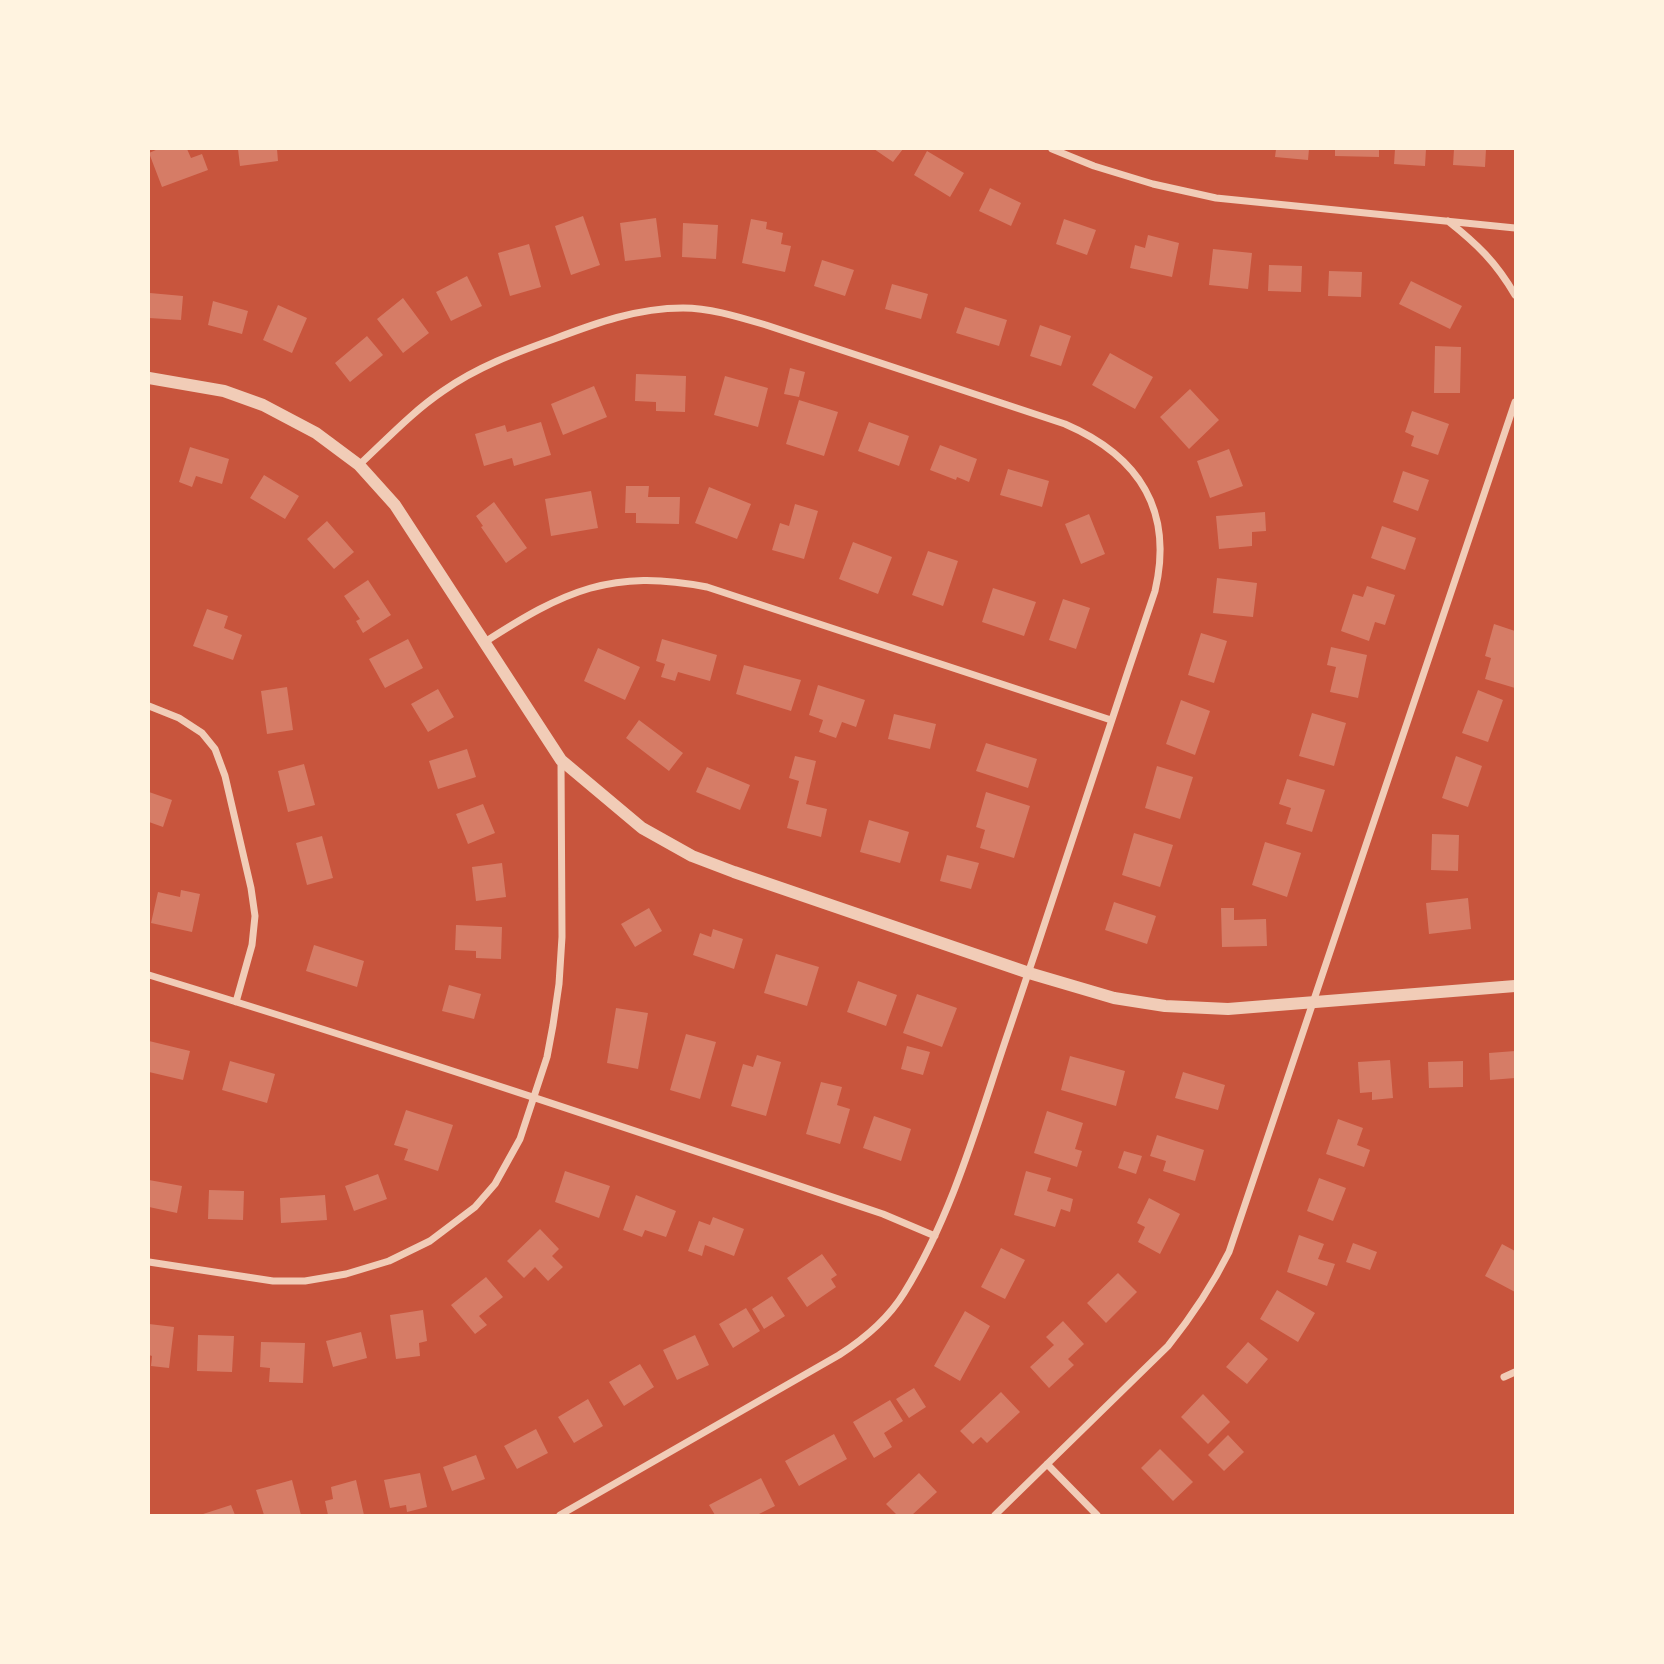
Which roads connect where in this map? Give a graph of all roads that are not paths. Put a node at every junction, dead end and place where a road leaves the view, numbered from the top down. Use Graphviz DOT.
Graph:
graph roads {
  1 [pos="1052,149"];
  2 [pos="1447,221"];
  3 [pos="1515,228"];
  4 [pos="1515,295"];
  5 [pos="149,378"];
  6 [pos="1515,402"];
  7 [pos="359,465"];
  8 [pos="485,642"];
  9 [pos="149,706"];
  10 [pos="1111,720"];
  11 [pos="561,760"];
  12 [pos="1029,973"];
  13 [pos="149,975"];
  14 [pos="1515,986"];
  15 [pos="236,1002"];
  16 [pos="1315,1002"];
  17 [pos="533,1097"];
  18 [pos="935,1236"];
  19 [pos="149,1262"];
  20 [pos="1515,1372"];
  21 [pos="1504,1377"];
  22 [pos="1048,1464"];
  23 [pos="560,1515"];
  24 [pos="995,1515"];
  25 [pos="1097,1515"];
  1 -- 2 [label="street"];
  2 -- 3 [label="street"];
  2 -- 4 [label="street"];
  5 -- 7 [label="street"];
  6 -- 16 [label="street"];
  7 -- 8 [label="street"];
  7 -- 10 [label="street"];
  8 -- 10 [label="street"];
  8 -- 11 [label="street"];
  9 -- 15 [label="street"];
  10 -- 12 [label="street"];
  11 -- 12 [label="street"];
  11 -- 17 [label="street"];
  12 -- 16 [label="street"];
  12 -- 18 [label="street"];
  13 -- 15 [label="street"];
  14 -- 16 [label="street"];
  15 -- 17 [label="street"];
  16 -- 22 [label="street"];
  17 -- 18 [label="street"];
  17 -- 19 [label="street"];
  18 -- 23 [label="street"];
  20 -- 21 [label="street"];
  22 -- 24 [label="street"];
  22 -- 25 [label="street"];
}
